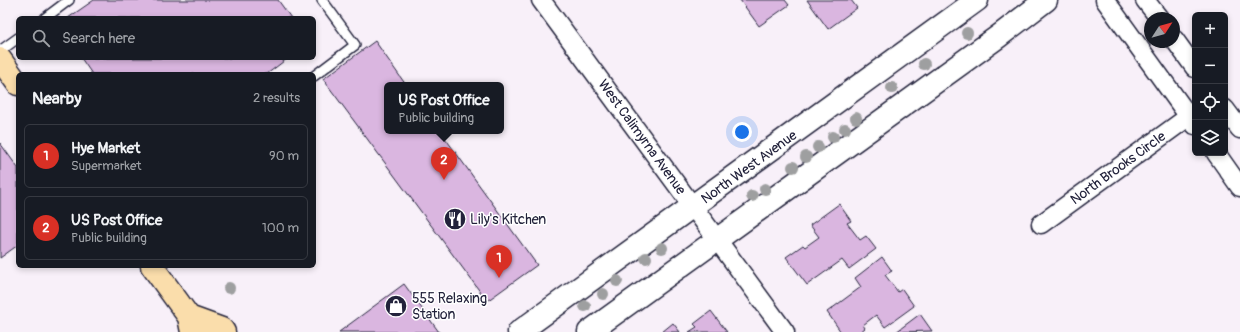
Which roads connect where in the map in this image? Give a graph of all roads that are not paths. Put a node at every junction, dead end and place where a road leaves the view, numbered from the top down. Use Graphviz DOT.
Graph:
graph roads {
  1 [pos="69,0"];
  2 [pos="322,0"];
  3 [pos="541,0"];
  4 [pos="1046,0"];
  5 [pos="1104,0"];
  6 [pos="1145,0"];
  7 [pos="974,1"];
  8 [pos="1154,12"];
  9 [pos="48,16"];
  10 [pos="16,39"];
  11 [pos="1180,47"];
  12 [pos="0,51"];
  13 [pos="0,59"];
  14 [pos="1192,64"];
  15 [pos="316,74"];
  16 [pos="16,81"];
  17 [pos="1228,112"];
  18 [pos="1192,117"];
  19 [pos="1192,119"];
  20 [pos="1240,129"];
  21 [pos="1218,156"];
  22 [pos="1240,187"];
  23 [pos="693,208"];
  24 [pos="1042,224"];
  25 [pos="717,241"];
  26 [pos="153,268"];
  27 [pos="191,324"];
  28 [pos="224,332"];
  29 [pos="519,332"];
  30 [pos="589,332"];
  31 [pos="785,332"];
  1 -- 9 [label="lane"];
  2 -- 15 [label="lane"];
  3 -- 23 [label="street, West Calimyrna Avenue"];
  4 -- 25 [label="main road"];
  5 -- 18 [label="street"];
  6 -- 8 [label="street"];
  7 -- 23 [label="main road, North West Avenue"];
  10 -- 12 [label="lane"];
  11 -- 14 [label="street"];
  13 -- 16 [label="main road"];
  17 -- 20 [label="street"];
  19 -- 24 [label="street, North Brooks Circle"];
  21 -- 22 [label="street"];
  23 -- 25 [label="street, West Calimyrna Avenue"];
  23 -- 29 [label="main road, North West Avenue"];
  25 -- 30 [label="main road"];
  25 -- 31 [label="street, West Calimyrna Avenue"];
  26 -- 27 [label="main road"];
  27 -- 28 [label="main road"];
}
